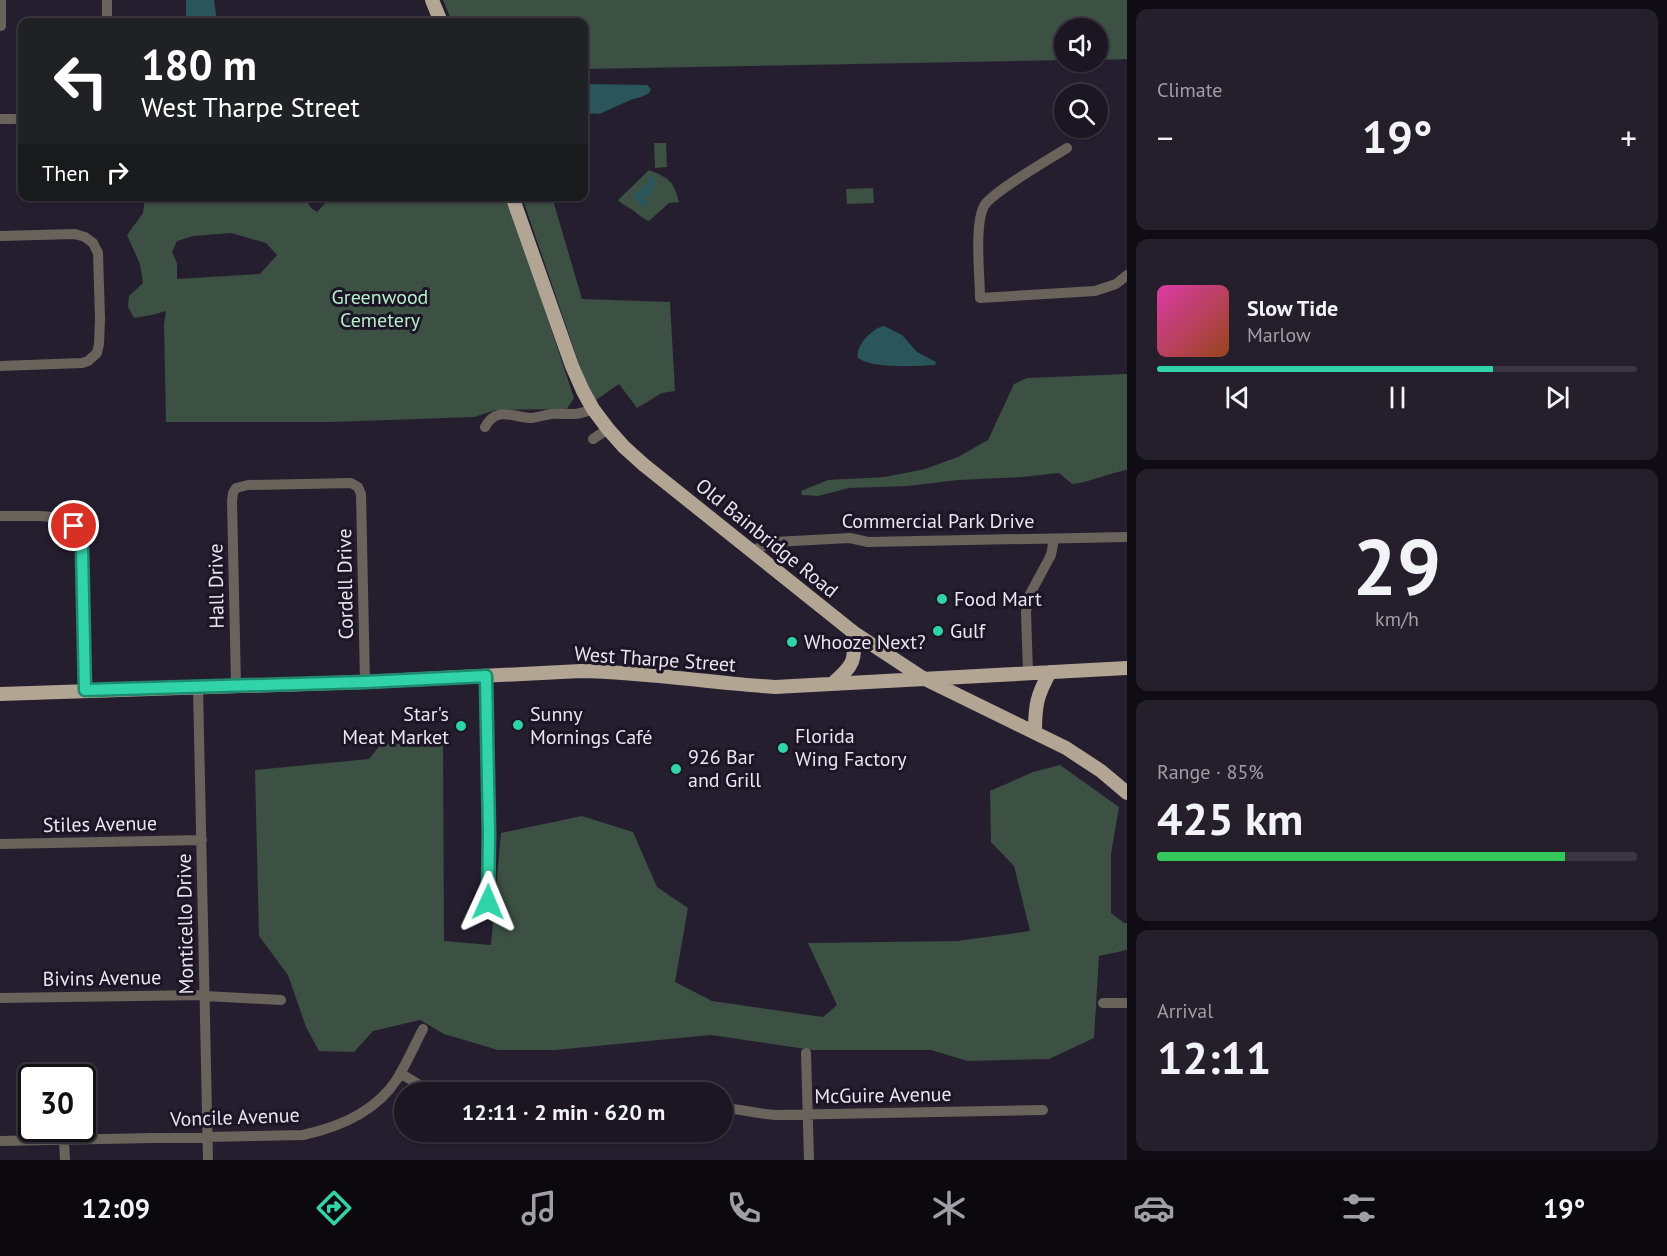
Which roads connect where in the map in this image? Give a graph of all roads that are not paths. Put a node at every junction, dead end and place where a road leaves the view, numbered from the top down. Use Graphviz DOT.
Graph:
graph roads {
  1 [pos="0,0"];
  2 [pos="107,0"];
  3 [pos="432,0"];
  4 [pos="108,18"];
  5 [pos="439,18"];
  6 [pos="1,26"];
  7 [pos="0,119"];
  8 [pos="18,119"];
  9 [pos="1066,148"];
  10 [pos="514,201"];
  11 [pos="0,236"];
  12 [pos="1127,275"];
  13 [pos="0,366"];
  14 [pos="593,409"];
  15 [pos="485,427"];
  16 [pos="608,429"];
  17 [pos="593,439"];
  18 [pos="358,487"];
  19 [pos="0,516"];
  20 [pos="1127,537"];
  21 [pos="1054,539"];
  22 [pos="751,551"];
  23 [pos="853,632"];
  24 [pos="1127,668"];
  25 [pos="1050,672"];
  26 [pos="1028,673"];
  27 [pos="486,676"];
  28 [pos="923,678"];
  29 [pos="365,682"];
  30 [pos="832,684"];
  31 [pos="236,685"];
  32 [pos="198,687"];
  33 [pos="85,690"];
  34 [pos="0,694"];
  35 [pos="1035,732"];
  36 [pos="1127,793"];
  37 [pos="202,840"];
  38 [pos="0,844"];
  39 [pos="488,902"];
  40 [pos="205,995"];
  41 [pos="0,998"];
  42 [pos="281,1000"];
  43 [pos="1127,1003"];
  44 [pos="1103,1004"];
  45 [pos="423,1029"];
  46 [pos="806,1053"];
  47 [pos="400,1073"];
  48 [pos="415,1082"];
  49 [pos="733,1109"];
  50 [pos="1043,1110"];
  51 [pos="807,1114"];
  52 [pos="207,1136"];
  53 [pos="96,1139"];
  54 [pos="0,1141"];
  55 [pos="18,1141"];
  56 [pos="64,1142"];
  57 [pos="65,1160"];
  58 [pos="208,1160"];
  59 [pos="808,1160"];
  1 -- 6 [label="street"];
  2 -- 4 [label="street"];
  3 -- 5 [label="main road"];
  7 -- 8 [label="street"];
  9 -- 12 [label="street"];
  10 -- 14 [label="main road, Old Bainbridge Road"];
  11 -- 13 [label="street"];
  14 -- 15 [label="street"];
  14 -- 16 [label="main road, Old Bainbridge Road"];
  16 -- 17 [label="street"];
  16 -- 22 [label="main road, Old Bainbridge Road"];
  18 -- 29 [label="street, Cordell Drive"];
  18 -- 31 [label="street, Hall Drive"];
  19 -- 33 [label="street"];
  20 -- 21 [label="street, Commercial Park Drive"];
  21 -- 22 [label="street, Commercial Park Drive"];
  21 -- 26 [label="street"];
  22 -- 23 [label="main road, Old Bainbridge Road"];
  23 -- 28 [label="main road, Old Bainbridge Road"];
  23 -- 30 [label="main road"];
  24 -- 25 [label="main road, West Tharpe Street"];
  25 -- 26 [label="main road, West Tharpe Street"];
  25 -- 35 [label="main road"];
  26 -- 28 [label="main road, West Tharpe Street"];
  27 -- 29 [label="main road, West Tharpe Street"];
  27 -- 30 [label="main road, West Tharpe Street"];
  27 -- 39 [label="street"];
  28 -- 30 [label="main road, West Tharpe Street"];
  28 -- 35 [label="main road, Old Bainbridge Road"];
  29 -- 31 [label="main road, West Tharpe Street"];
  31 -- 32 [label="main road, West Tharpe Street"];
  32 -- 33 [label="main road, West Tharpe Street"];
  32 -- 37 [label="street, Monticello Drive"];
  33 -- 34 [label="main road, West Tharpe Street"];
  35 -- 36 [label="main road, Old Bainbridge Road"];
  37 -- 38 [label="street, Stiles Avenue"];
  37 -- 40 [label="street, Monticello Drive"];
  40 -- 41 [label="street, Bivins Avenue"];
  40 -- 42 [label="street, Bivins Avenue"];
  40 -- 52 [label="street, Monticello Drive"];
  43 -- 44 [label="street"];
  45 -- 47 [label="street, Voncile Avenue"];
  46 -- 51 [label="street"];
  47 -- 48 [label="street"];
  47 -- 52 [label="street, Voncile Avenue"];
  49 -- 51 [label="street, McGuire Avenue"];
  50 -- 51 [label="street, McGuire Avenue"];
  51 -- 59 [label="street"];
  52 -- 53 [label="street, Voncile Avenue"];
  52 -- 58 [label="street, Monticello Drive"];
  54 -- 55 [label="street, Voncile Avenue"];
  56 -- 57 [label="street"];
}
